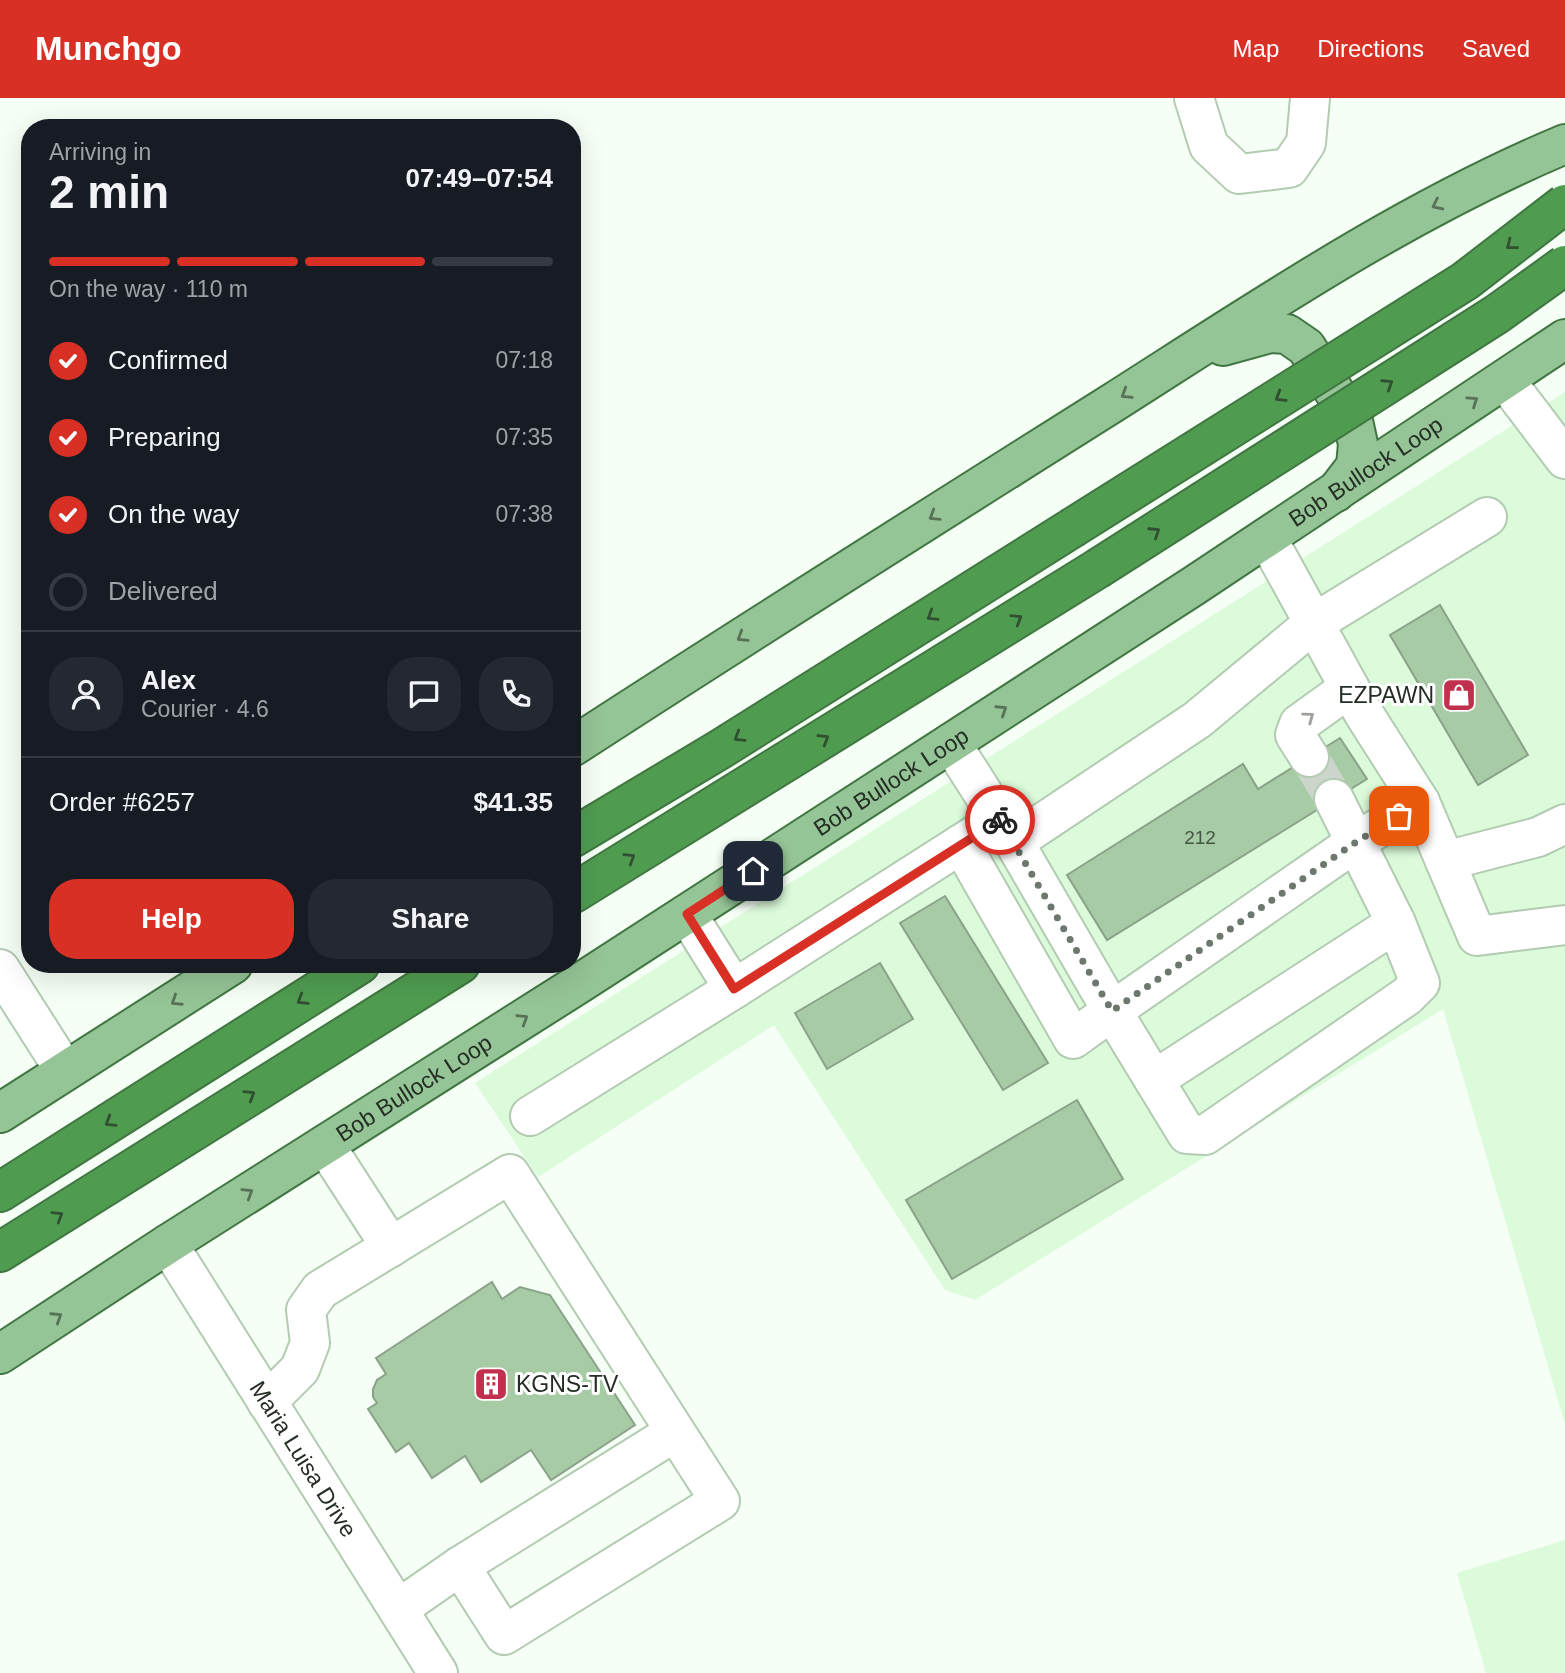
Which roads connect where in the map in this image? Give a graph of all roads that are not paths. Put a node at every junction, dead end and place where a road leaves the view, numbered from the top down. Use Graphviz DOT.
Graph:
graph roads {
  1 [pos="1194,98"];
  2 [pos="1310,98"];
  3 [pos="1565,144"];
  4 [pos="1565,204"];
  5 [pos="1565,265"];
  6 [pos="1565,340"];
  7 [pos="1184,358"];
  8 [pos="1505,380"];
  9 [pos="1565,459"];
  10 [pos="1334,494"];
  11 [pos="1487,517"];
  12 [pos="1267,538"];
  13 [pos="1314,623"];
  14 [pos="1349,688"];
  15 [pos="581,741"];
  16 [pos="951,743"];
  17 [pos="1309,757"];
  18 [pos="1334,799"];
  19 [pos="1420,802"];
  20 [pos="1565,824"];
  21 [pos="1007,830"];
  22 [pos="581,833"];
  23 [pos="1356,842"];
  24 [pos="961,844"];
  25 [pos="1445,861"];
  26 [pos="581,888"];
  27 [pos="687,914"];
  28 [pos="1396,923"];
  29 [pos="1565,925"];
  30 [pos="0,969"];
  31 [pos="219,973"];
  32 [pos="346,973"];
  33 [pos="446,973"];
  34 [pos="734,989"];
  35 [pos="1112,1011"];
  36 [pos="65,1071"];
  37 [pos="1154,1080"];
  38 [pos="0,1113"];
  39 [pos="530,1116"];
  40 [pos="325,1144"];
  41 [pos="0,1192"];
  42 [pos="168,1244"];
  43 [pos="391,1247"];
  44 [pos="0,1252"];
  45 [pos="0,1354"];
  46 [pos="267,1402"];
  47 [pos="675,1432"];
  48 [pos="460,1566"];
  49 [pos="398,1609"];
  50 [pos="438,1673"];
  1 -- 2 [label="street"];
  3 -- 7 [label="main road, one-way"];
  4 -- 22 [label="highway, one-way, bridge"];
  26 -- 5 [label="highway, one-way, bridge"];
  6 -- 8 [label="main road, Bob Bullock Loop"];
  7 -- 10 [label="main road"];
  7 -- 15 [label="main road, one-way"];
  8 -- 9 [label="street"];
  10 -- 8 [label="main road, Bob Bullock Loop, one-way"];
  10 -- 12 [label="main road, Bob Bullock Loop"];
  11 -- 13 [label="street"];
  12 -- 13 [label="street"];
  16 -- 12 [label="main road, Bob Bullock Loop, one-way"];
  13 -- 14 [label="street"];
  13 -- 21 [label="street"];
  17 -- 14 [label="street, one-way"];
  14 -- 19 [label="street"];
  16 -- 21 [label="street"];
  16 -- 27 [label="main road, Bob Bullock Loop"];
  18 -- 23 [label="street"];
  19 -- 23 [label="street"];
  19 -- 25 [label="street"];
  20 -- 25 [label="street"];
  21 -- 24 [label="street"];
  21 -- 35 [label="street"];
  23 -- 28 [label="street"];
  23 -- 35 [label="street"];
  24 -- 34 [label="street"];
  24 -- 35 [label="street"];
  25 -- 29 [label="street"];
  27 -- 34 [label="street"];
  40 -- 27 [label="main road, Bob Bullock Loop, one-way"];
  28 -- 37 [label="street"];
  28 -- 37 [label="street"];
  30 -- 36 [label="street"];
  31 -- 36 [label="main road, one-way"];
  32 -- 41 [label="highway, one-way"];
  44 -- 33 [label="highway, one-way"];
  34 -- 39 [label="street"];
  35 -- 37 [label="street"];
  36 -- 38 [label="main road"];
  42 -- 40 [label="main road, Bob Bullock Loop, one-way"];
  40 -- 43 [label="street"];
  45 -- 42 [label="main road, Bob Bullock Loop, one-way"];
  42 -- 46 [label="street, Maria Luisa Drive"];
  43 -- 46 [label="street"];
  43 -- 47 [label="street"];
  46 -- 49 [label="street, Maria Luisa Drive"];
  47 -- 48 [label="street"];
  47 -- 48 [label="street"];
  48 -- 49 [label="street"];
  49 -- 50 [label="street, Maria Luisa Drive"];
}
